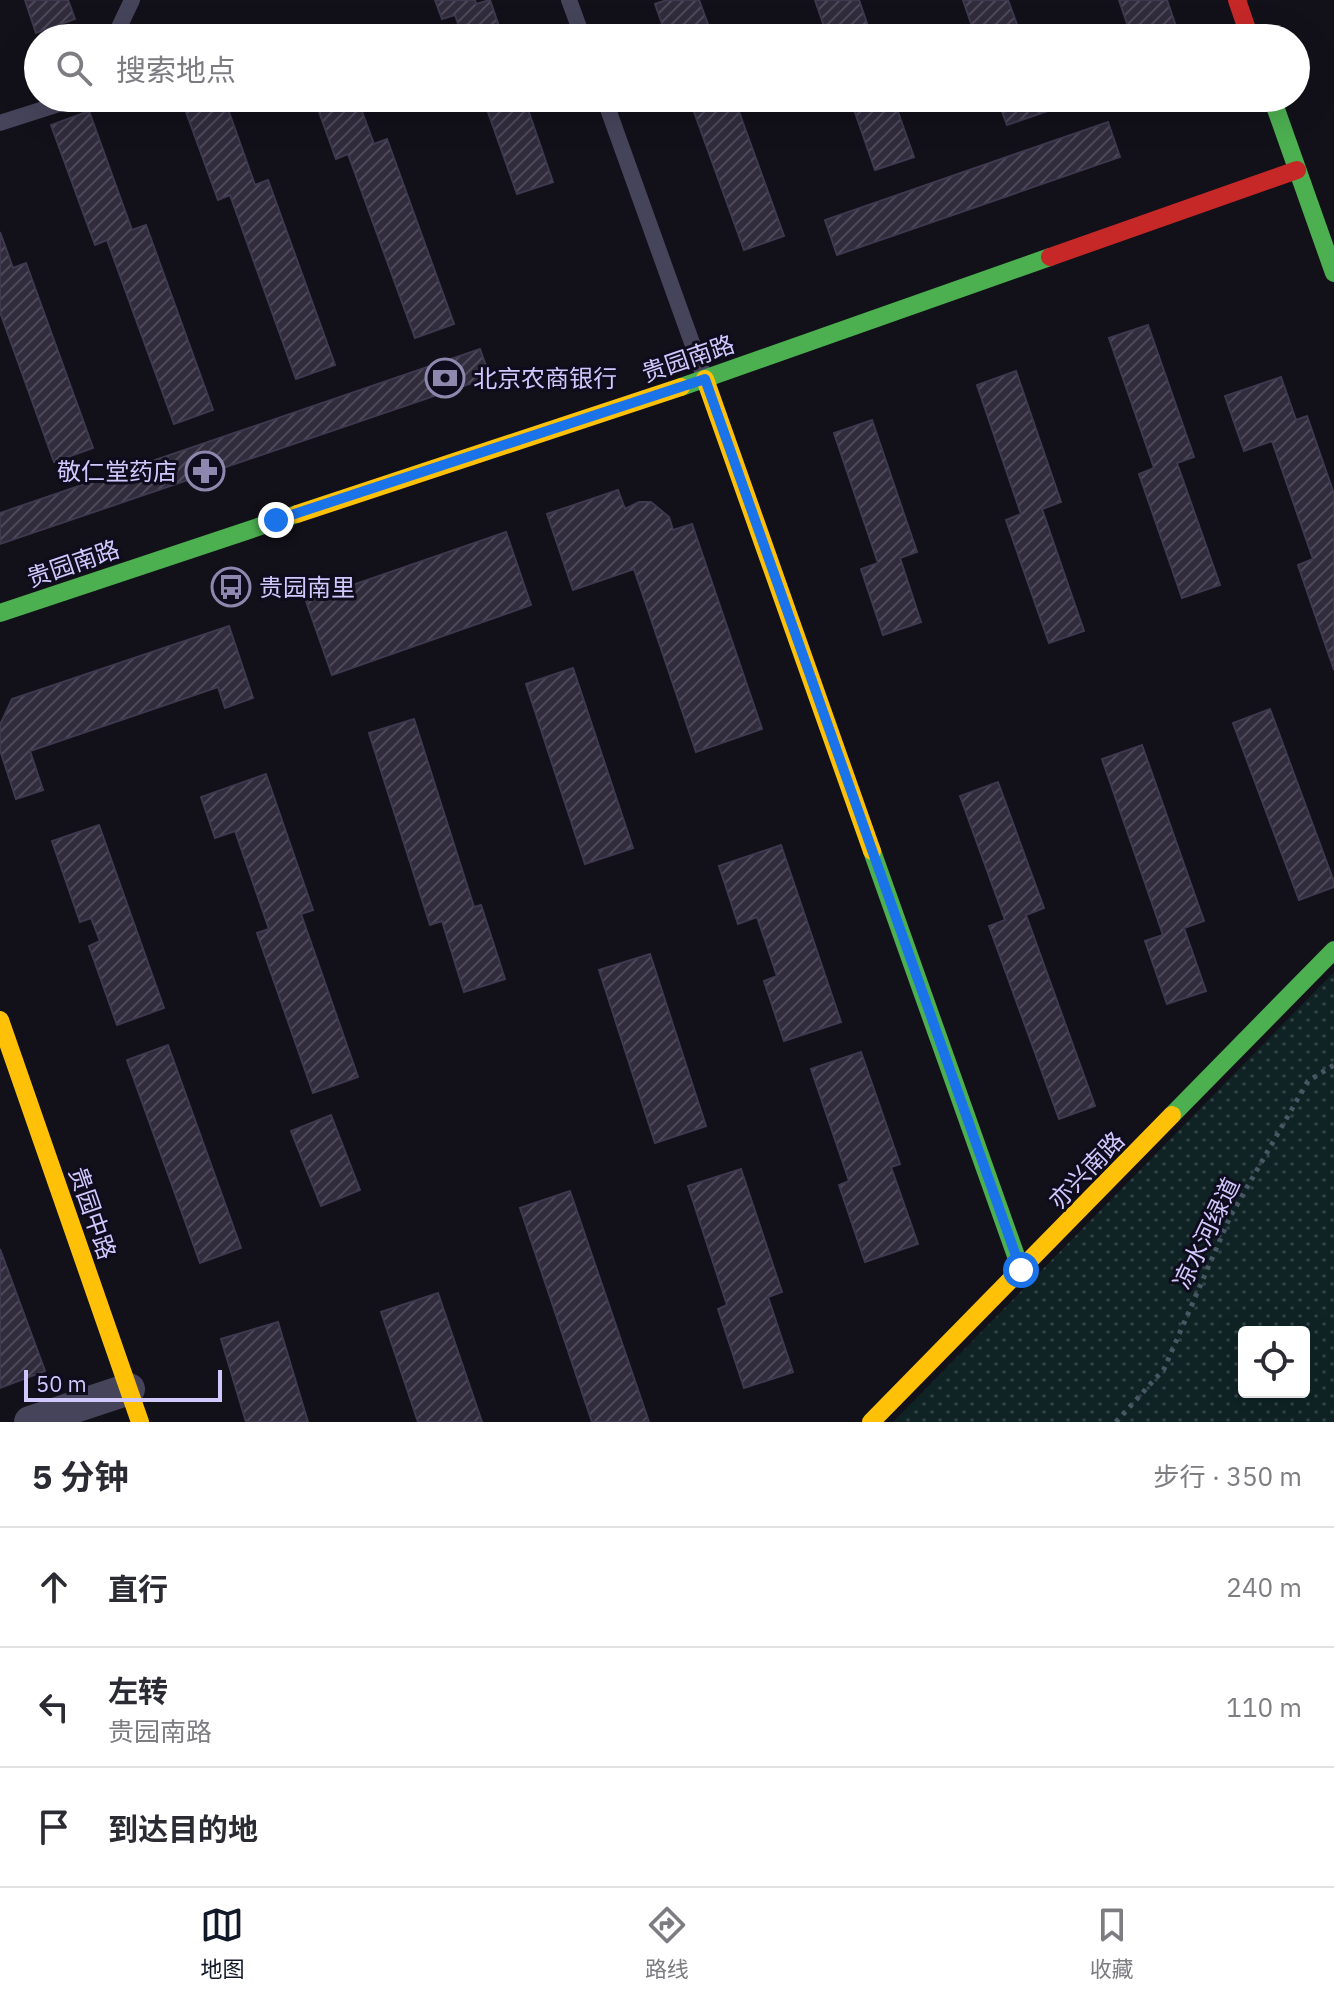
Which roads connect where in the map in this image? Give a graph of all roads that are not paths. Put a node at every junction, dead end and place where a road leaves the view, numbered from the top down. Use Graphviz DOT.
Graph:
graph roads {
  1 [pos="132,0"];
  2 [pos="569,0"];
  3 [pos="1237,0"];
  4 [pos="121,24"];
  5 [pos="578,24"];
  6 [pos="1245,24"];
  7 [pos="34,112"];
  8 [pos="609,112"];
  9 [pos="1277,112"];
  10 [pos="0,123"];
  11 [pos="1297,170"];
  12 [pos="1334,273"];
  13 [pos="705,379"];
  14 [pos="0,613"];
  15 [pos="1334,950"];
  16 [pos="0,1020"];
  17 [pos="1021,1270"];
  18 [pos="129,1389"];
  19 [pos="30,1422"];
  20 [pos="140,1422"];
  21 [pos="871,1422"];
  1 -- 4 [label="lane"];
  2 -- 5 [label="lane"];
  3 -- 6 [label="street"];
  7 -- 10 [label="lane"];
  8 -- 13 [label="lane"];
  9 -- 11 [label="street"];
  11 -- 12 [label="street"];
  11 -- 13 [label="street, 贵园南路"];
  13 -- 14 [label="street, 贵园南路"];
  13 -- 17 [label="street"];
  15 -- 17 [label="street, 亦兴南路"];
  16 -- 18 [label="street, 贵园中路"];
  17 -- 21 [label="street, 亦兴南路"];
  18 -- 19 [label="street"];
  18 -- 20 [label="street, 贵园中路"];
}
